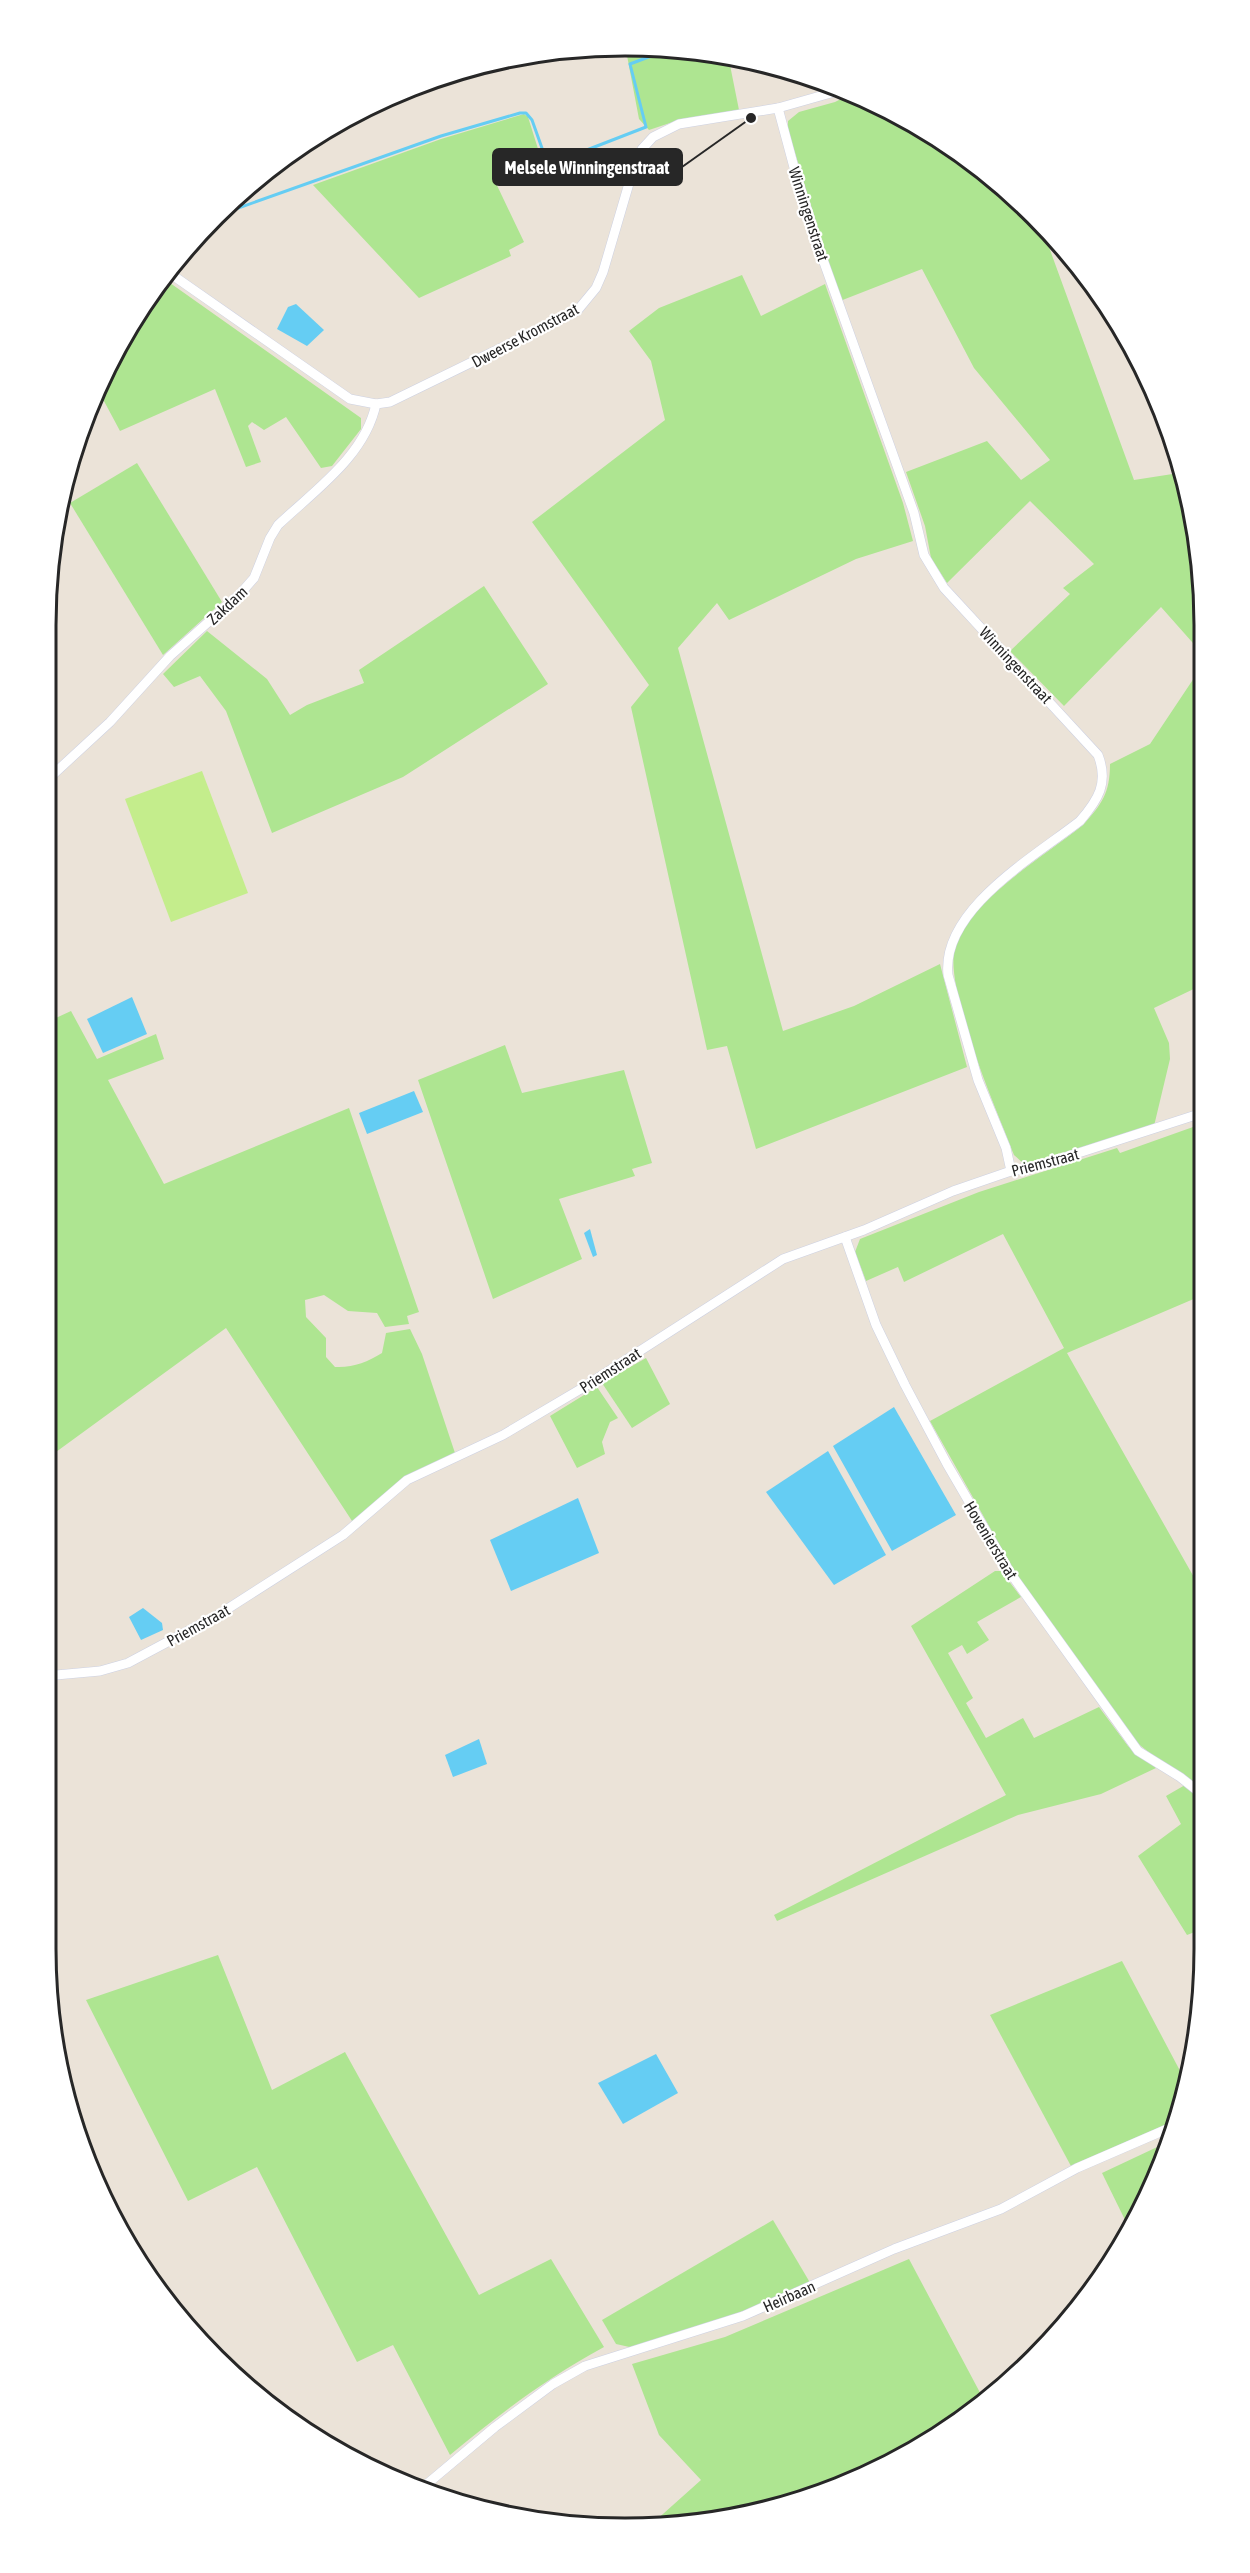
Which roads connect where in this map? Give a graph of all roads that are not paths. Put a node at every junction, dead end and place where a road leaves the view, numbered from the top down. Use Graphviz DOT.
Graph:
graph roads {
  1 [pos="829,94"];
  2 [pos="778,108"];
  3 [pos="174,276"];
  4 [pos="376,404"];
  5 [pos="56,772"];
  6 [pos="1194,1116"];
  7 [pos="1011,1171"];
  8 [pos="845,1237"];
  9 [pos="56,1675"];
  10 [pos="1194,1788"];
  11 [pos="1164,2130"];
  12 [pos="429,2482"];
  1 -- 2 [label="street, Dweerse Kromstraat"];
  2 -- 4 [label="street, Dweerse Kromstraat"];
  2 -- 7 [label="street, Winningenstraat"];
  3 -- 4 [label="street"];
  4 -- 5 [label="street, Zakdam"];
  6 -- 7 [label="street, Priemstraat"];
  7 -- 8 [label="street, Priemstraat"];
  8 -- 9 [label="street, Priemstraat"];
  8 -- 10 [label="street, Hovenierstraat"];
  11 -- 12 [label="street, Heirbaan"];
}
